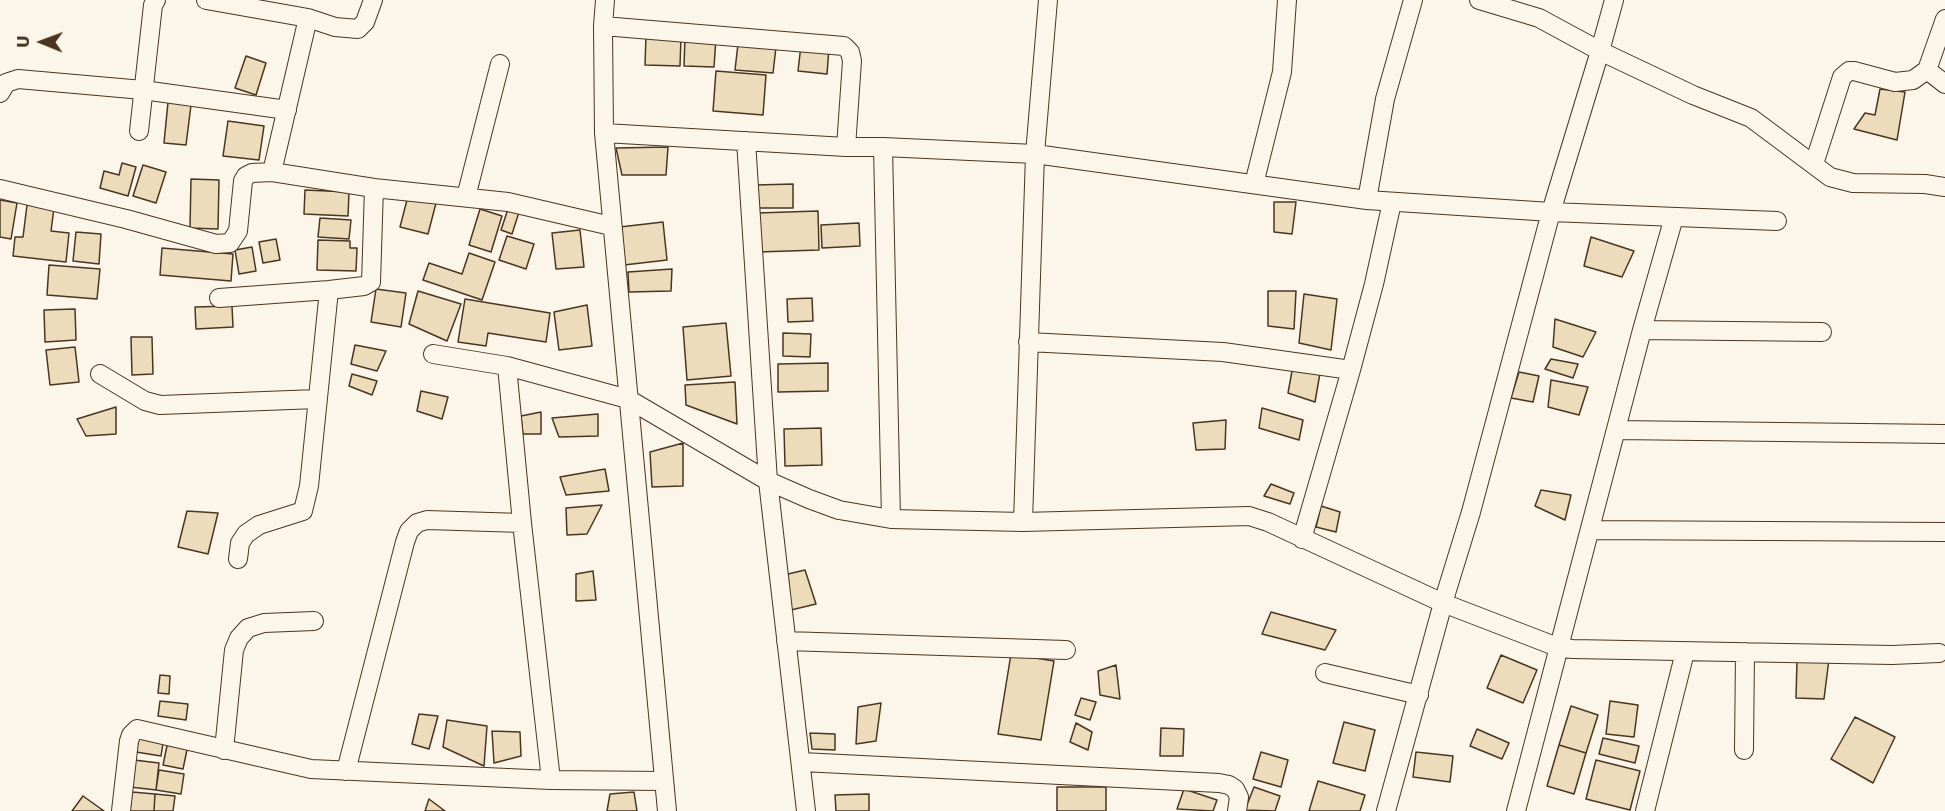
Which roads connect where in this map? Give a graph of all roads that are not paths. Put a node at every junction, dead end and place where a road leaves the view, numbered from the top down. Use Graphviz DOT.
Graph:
graph roads {
  1 [pos="156,0"];
  2 [pos="206,0"];
  3 [pos="373,0"];
  4 [pos="606,0"];
  5 [pos="1048,0"];
  6 [pos="1287,0"];
  7 [pos="1413,0"];
  8 [pos="1479,0"];
  9 [pos="1614,0"];
  10 [pos="1540,9"];
  11 [pos="308,18"];
  12 [pos="1945,19"];
  13 [pos="603,26"];
  14 [pos="1600,51"];
  15 [pos="500,64"];
  16 [pos="1927,70"];
  17 [pos="1945,84"];
  18 [pos="143,90"];
  19 [pos="0,93"];
  20 [pos="287,110"];
  21 [pos="139,130"];
  22 [pos="603,133"];
  23 [pos="746,141"];
  24 [pos="846,147"];
  25 [pos="883,147"];
  26 [pos="1035,154"];
  27 [pos="1814,164"];
  28 [pos="272,172"];
  29 [pos="1254,184"];
  30 [pos="1945,187"];
  31 [pos="374,188"];
  32 [pos="0,189"];
  33 [pos="466,196"];
  34 [pos="1367,200"];
  35 [pos="1392,202"];
  36 [pos="1551,212"];
  37 [pos="1674,217"];
  38 [pos="1777,221"];
  39 [pos="611,226"];
  40 [pos="329,290"];
  41 [pos="219,298"];
  42 [pos="1642,330"];
  43 [pos="1822,332"];
  44 [pos="1028,342"];
  45 [pos="433,354"];
  46 [pos="507,366"];
  47 [pos="1351,370"];
  48 [pos="100,374"];
  49 [pos="317,399"];
  50 [pos="628,399"];
  51 [pos="1616,430"];
  52 [pos="1945,434"];
  53 [pos="768,481"];
  54 [pos="891,519"];
  55 [pos="1023,522"];
  56 [pos="522,523"];
  57 [pos="1590,530"];
  58 [pos="1945,532"];
  59 [pos="1302,539"];
  60 [pos="238,559"];
  61 [pos="1443,603"];
  62 [pos="314,621"];
  63 [pos="786,641"];
  64 [pos="1560,648"];
  65 [pos="1066,650"];
  66 [pos="1685,652"];
  67 [pos="1745,652"];
  68 [pos="1940,652"];
  69 [pos="1325,672"];
  70 [pos="1419,695"];
  71 [pos="224,750"];
  72 [pos="1744,750"];
  73 [pos="802,762"];
  74 [pos="346,771"];
  75 [pos="551,780"];
  76 [pos="664,781"];
  77 [pos="121,811"];
  78 [pos="667,811"];
  79 [pos="806,811"];
  80 [pos="1237,811"];
  81 [pos="1386,811"];
  82 [pos="1516,811"];
  83 [pos="1645,811"];
  1 -- 18 [label="street"];
  2 -- 11 [label="street"];
  3 -- 11 [label="street"];
  4 -- 13 [label="street"];
  5 -- 26 [label="street"];
  6 -- 29 [label="street"];
  7 -- 34 [label="street"];
  8 -- 10 [label="street"];
  9 -- 14 [label="street"];
  10 -- 14 [label="street"];
  11 -- 20 [label="street"];
  12 -- 16 [label="street"];
  13 -- 22 [label="street"];
  13 -- 24 [label="street"];
  14 -- 27 [label="street"];
  14 -- 36 [label="street"];
  15 -- 33 [label="street"];
  16 -- 17 [label="street"];
  16 -- 27 [label="street"];
  18 -- 19 [label="street"];
  18 -- 20 [label="street"];
  18 -- 21 [label="street"];
  20 -- 28 [label="street"];
  22 -- 23 [label="street"];
  22 -- 39 [label="street"];
  23 -- 24 [label="street"];
  23 -- 53 [label="street"];
  24 -- 25 [label="street"];
  25 -- 26 [label="street"];
  25 -- 54 [label="street"];
  26 -- 29 [label="street"];
  26 -- 44 [label="street"];
  27 -- 30 [label="street"];
  28 -- 31 [label="street"];
  28 -- 32 [label="street"];
  29 -- 34 [label="street"];
  31 -- 33 [label="street"];
  31 -- 40 [label="street"];
  33 -- 39 [label="street"];
  34 -- 35 [label="street"];
  35 -- 36 [label="street"];
  35 -- 47 [label="street"];
  36 -- 37 [label="street"];
  36 -- 61 [label="street"];
  37 -- 38 [label="street"];
  37 -- 42 [label="street"];
  39 -- 50 [label="street"];
  40 -- 41 [label="street"];
  40 -- 49 [label="street"];
  42 -- 43 [label="street"];
  42 -- 51 [label="street"];
  44 -- 47 [label="street"];
  44 -- 55 [label="street"];
  45 -- 46 [label="street"];
  46 -- 50 [label="street"];
  46 -- 56 [label="street"];
  47 -- 59 [label="street"];
  48 -- 49 [label="street"];
  49 -- 60 [label="street"];
  50 -- 53 [label="street"];
  50 -- 76 [label="street"];
  51 -- 52 [label="street"];
  51 -- 57 [label="street"];
  53 -- 54 [label="street"];
  53 -- 63 [label="street"];
  54 -- 55 [label="street"];
  55 -- 59 [label="street"];
  56 -- 74 [label="street"];
  56 -- 75 [label="street"];
  57 -- 58 [label="street"];
  57 -- 64 [label="street"];
  59 -- 61 [label="street"];
  61 -- 64 [label="street"];
  61 -- 70 [label="street"];
  62 -- 71 [label="street"];
  63 -- 65 [label="street"];
  63 -- 73 [label="street"];
  64 -- 66 [label="street"];
  64 -- 82 [label="street"];
  66 -- 67 [label="street"];
  66 -- 83 [label="street"];
  67 -- 68 [label="street"];
  67 -- 72 [label="street"];
  69 -- 70 [label="street"];
  70 -- 81 [label="street"];
  71 -- 74 [label="street"];
  71 -- 77 [label="street"];
  73 -- 79 [label="street"];
  73 -- 80 [label="street"];
  74 -- 75 [label="street"];
  75 -- 76 [label="street"];
  76 -- 78 [label="street"];
}
